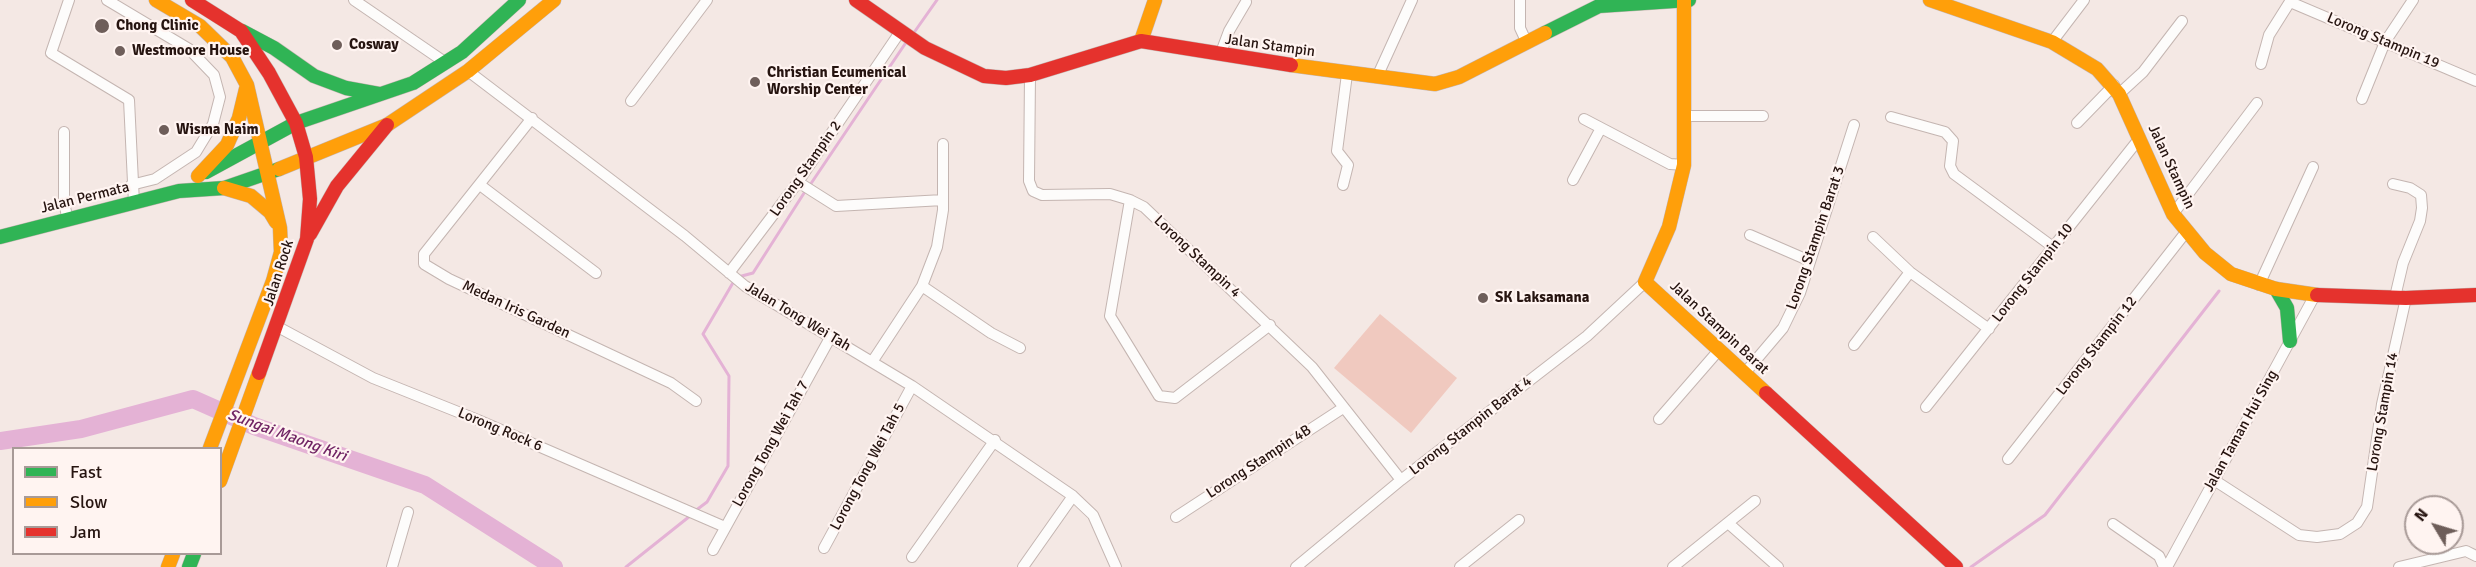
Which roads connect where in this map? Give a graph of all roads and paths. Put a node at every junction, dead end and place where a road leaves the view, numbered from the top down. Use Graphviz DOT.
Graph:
graph roads {
  1 [pos="69,0"];
  2 [pos="107,0"];
  3 [pos="156,0"];
  4 [pos="192,0"];
  5 [pos="354,0"];
  6 [pos="519,0"];
  7 [pos="554,0"];
  8 [pos="707,0"];
  9 [pos="856,0"];
  10 [pos="1155,0"];
  11 [pos="1412,0"];
  12 [pos="1520,0"];
  13 [pos="1686,0"];
  14 [pos="1930,0"];
  15 [pos="2084,0"];
  16 [pos="2413,0"];
  17 [pos="2291,1"];
  18 [pos="1246,2"];
  19 [pos="1599,3"];
  20 [pos="2182,21"];
  21 [pos="242,31"];
  22 [pos="902,34"];
  23 [pos="1141,41"];
  24 [pos="2052,42"];
  25 [pos="2385,42"];
  26 [pos="1527,43"];
  27 [pos="1220,56"];
  28 [pos="446,63"];
  29 [pos="2261,64"];
  30 [pos="468,71"];
  31 [pos="1347,74"];
  32 [pos="1029,75"];
  33 [pos="1377,77"];
  34 [pos="2476,81"];
  35 [pos="247,85"];
  36 [pos="2116,89"];
  37 [pos="379,94"];
  38 [pos="2362,99"];
  39 [pos="631,101"];
  40 [pos="2257,103"];
  41 [pos="1684,116"];
  42 [pos="1762,116"];
  43 [pos="1891,117"];
  44 [pos="531,118"];
  45 [pos="1584,119"];
  46 [pos="296,123"];
  47 [pos="2077,123"];
  48 [pos="387,125"];
  49 [pos="1854,125"];
  50 [pos="1601,128"];
  51 [pos="64,132"];
  52 [pos="2139,139"];
  53 [pos="260,142"];
  54 [pos="943,144"];
  55 [pos="306,157"];
  56 [pos="1683,165"];
  57 [pos="2313,167"];
  58 [pos="268,173"];
  59 [pos="198,176"];
  60 [pos="1573,180"];
  61 [pos="2394,183"];
  62 [pos="801,184"];
  63 [pos="131,185"];
  64 [pos="480,185"];
  65 [pos="1343,185"];
  66 [pos="224,188"];
  67 [pos="179,191"];
  68 [pos="943,200"];
  69 [pos="1130,200"];
  70 [pos="134,203"];
  71 [pos="2173,214"];
  72 [pos="68,220"];
  73 [pos="280,228"];
  74 [pos="2186,232"];
  75 [pos="1750,235"];
  76 [pos="0,237"];
  77 [pos="1873,237"];
  78 [pos="307,239"];
  79 [pos="2053,247"];
  80 [pos="1810,261"];
  81 [pos="1910,272"];
  82 [pos="596,273"];
  83 [pos="731,275"];
  84 [pos="1645,282"];
  85 [pos="2259,285"];
  86 [pos="922,286"];
  87 [pos="2276,290"];
  88 [pos="2476,294"];
  89 [pos="2315,295"];
  90 [pos="2401,298"];
  91 [pos="1270,325"];
  92 [pos="278,327"];
  93 [pos="1989,329"];
  94 [pos="830,338"];
  95 [pos="2290,341"];
  96 [pos="1854,345"];
  97 [pos="1020,348"];
  98 [pos="1719,350"];
  99 [pos="872,362"];
  100 [pos="1744,374"];
  101 [pos="912,386"];
  102 [pos="696,401"];
  103 [pos="1926,407"];
  104 [pos="1343,408"];
  105 [pos="1659,419"];
  106 [pos="995,440"];
  107 [pos="210,447"];
  108 [pos="2008,459"];
  109 [pos="222,476"];
  110 [pos="1401,480"];
  111 [pos="2214,480"];
  112 [pos="1073,496"];
  113 [pos="1755,501"];
  114 [pos="408,512"];
  115 [pos="1176,517"];
  116 [pos="1519,520"];
  117 [pos="1728,523"];
  118 [pos="2113,524"];
  119 [pos="725,526"];
  120 [pos="824,548"];
  121 [pos="713,550"];
  122 [pos="2476,556"];
  123 [pos="912,557"];
  124 [pos="392,567"];
  125 [pos="1023,567"];
  126 [pos="1116,567"];
  127 [pos="1296,567"];
  128 [pos="1460,567"];
  129 [pos="1673,567"];
  130 [pos="1778,567"];
  131 [pos="1956,567"];
  132 [pos="2165,567"];
  133 [pos="2399,567"];
  1 -- 63 [label="street"];
  2 -- 63 [label="street"];
  3 -- 35 [label="street, Jalan Rock"];
  4 -- 21 [label="street, Jalan Rock"];
  5 -- 28 [label="street"];
  6 -- 28 [label="street"];
  7 -- 30 [label="street"];
  8 -- 39 [label="street"];
  9 -- 22 [label="street, Jalan Stampin"];
  10 -- 23 [label="street"];
  11 -- 33 [label="street"];
  12 -- 26 [label="street"];
  13 -- 19 [label="street, Jalan Stampin"];
  13 -- 41 [label="street, Jalan Stampin Barat"];
  14 -- 24 [label="street, Jalan Stampin"];
  15 -- 24 [label="street"];
  16 -- 25 [label="street"];
  17 -- 25 [label="street, Lorong Stampin 19"];
  17 -- 29 [label="street"];
  18 -- 27 [label="street"];
  19 -- 26 [label="street, Jalan Stampin"];
  20 -- 36 [label="street"];
  21 -- 37 [label="street"];
  21 -- 46 [label="street, Jalan Rock"];
  22 -- 32 [label="street, Jalan Stampin"];
  22 -- 62 [label="street, Lorong Stampin 2"];
  23 -- 27 [label="street, Jalan Stampin"];
  23 -- 32 [label="street, Jalan Stampin"];
  24 -- 36 [label="street, Jalan Stampin"];
  25 -- 34 [label="street, Lorong Stampin 19"];
  25 -- 38 [label="street"];
  26 -- 33 [label="street, Jalan Stampin"];
  27 -- 31 [label="street, Jalan Stampin"];
  28 -- 37 [label="street"];
  30 -- 44 [label="street, Jalan Tong Wei Tah"];
  30 -- 48 [label="street"];
  31 -- 33 [label="street, Jalan Stampin"];
  31 -- 65 [label="street"];
  32 -- 69 [label="street, Lorong Stampin 4"];
  35 -- 53 [label="street, Jalan Rock"];
  35 -- 59 [label="street"];
  36 -- 47 [label="street"];
  36 -- 52 [label="street, Jalan Stampin"];
  37 -- 46 [label="street"];
  40 -- 71 [label="street"];
  41 -- 42 [label="street"];
  41 -- 56 [label="street, Jalan Stampin Barat"];
  43 -- 79 [label="street"];
  44 -- 64 [label="street, Medan Iris Garden"];
  44 -- 83 [label="street, Jalan Tong Wei Tah"];
  45 -- 50 [label="street"];
  46 -- 53 [label="street"];
  46 -- 55 [label="street, Jalan Rock"];
  48 -- 55 [label="street"];
  48 -- 78 [label="street"];
  49 -- 80 [label="street, Lorong Stampin Barat 3"];
  50 -- 56 [label="street"];
  50 -- 60 [label="street"];
  51 -- 72 [label="street"];
  52 -- 71 [label="street, Jalan Stampin"];
  52 -- 79 [label="street, Lorong Stampin 10"];
  53 -- 58 [label="street, Jalan Rock"];
  53 -- 59 [label="street"];
  54 -- 68 [label="street"];
  55 -- 58 [label="street"];
  55 -- 78 [label="street, Jalan Rock"];
  56 -- 84 [label="street, Jalan Stampin Barat"];
  57 -- 85 [label="street"];
  58 -- 66 [label="street"];
  58 -- 73 [label="street, Jalan Rock"];
  59 -- 67 [label="street"];
  61 -- 90 [label="street, Lorong Stampin 14"];
  62 -- 68 [label="street"];
  62 -- 83 [label="street, Lorong Stampin 2"];
  63 -- 70 [label="street"];
  64 -- 82 [label="street"];
  64 -- 102 [label="street, Medan Iris Garden"];
  66 -- 67 [label="street"];
  66 -- 73 [label="street"];
  67 -- 70 [label="street, Jalan Permata"];
  68 -- 86 [label="street"];
  69 -- 91 [label="street, Lorong Stampin 4"];
  69 -- 91 [label="street"];
  70 -- 72 [label="street, Jalan Permata"];
  71 -- 74 [label="street, Jalan Stampin"];
  72 -- 76 [label="street, Jalan Permata"];
  73 -- 107 [label="street, Jalan Rock"];
  74 -- 85 [label="street, Jalan Stampin"];
  74 -- 108 [label="street, Lorong Stampin 12"];
  75 -- 80 [label="street"];
  77 -- 81 [label="street"];
  78 -- 92 [label="street, Jalan Rock"];
  79 -- 93 [label="street, Lorong Stampin 10"];
  80 -- 100 [label="street, Lorong Stampin Barat 3"];
  81 -- 93 [label="street"];
  81 -- 96 [label="street"];
  83 -- 94 [label="street, Jalan Tong Wei Tah"];
  84 -- 98 [label="street, Jalan Stampin Barat"];
  84 -- 110 [label="street, Lorong Stampin Barat 4"];
  85 -- 87 [label="street, Jalan Stampin"];
  86 -- 97 [label="street"];
  86 -- 99 [label="street"];
  87 -- 89 [label="street, Jalan Stampin"];
  87 -- 95 [label="street"];
  88 -- 90 [label="street, Jalan Stampin"];
  89 -- 90 [label="street, Jalan Stampin"];
  89 -- 95 [label="street, Jalan Taman Hui Sing"];
  90 -- 111 [label="street, Lorong Stampin 14"];
  91 -- 104 [label="street, Lorong Stampin 4"];
  92 -- 109 [label="street, Jalan Rock"];
  92 -- 119 [label="street, Lorong Rock 6"];
  93 -- 103 [label="street, Lorong Stampin 10"];
  94 -- 99 [label="street, Jalan Tong Wei Tah"];
  94 -- 119 [label="street, Lorong Tong Wei Tah 7"];
  95 -- 111 [label="street, Jalan Taman Hui Sing"];
  98 -- 100 [label="street, Jalan Stampin Barat"];
  98 -- 105 [label="street"];
  99 -- 101 [label="street, Jalan Tong Wei Tah"];
  100 -- 131 [label="street, Jalan Stampin Barat"];
  101 -- 106 [label="street, Jalan Tong Wei Tah"];
  101 -- 120 [label="street, Lorong Tong Wei Tah 5"];
  104 -- 110 [label="street, Lorong Stampin 4"];
  104 -- 115 [label="street, Lorong Stampin 4B"];
  106 -- 112 [label="street, Jalan Tong Wei Tah"];
  106 -- 123 [label="street"];
  110 -- 127 [label="street, Lorong Stampin Barat 4"];
  111 -- 132 [label="street, Jalan Taman Hui Sing"];
  112 -- 125 [label="street"];
  112 -- 126 [label="street, Jalan Tong Wei Tah"];
  113 -- 117 [label="street"];
  114 -- 124 [label="street"];
  116 -- 128 [label="street"];
  117 -- 129 [label="street"];
  117 -- 130 [label="street"];
  118 -- 132 [label="street"];
  119 -- 121 [label="street, Lorong Tong Wei Tah 7"];
  122 -- 133 [label="street"];
}
